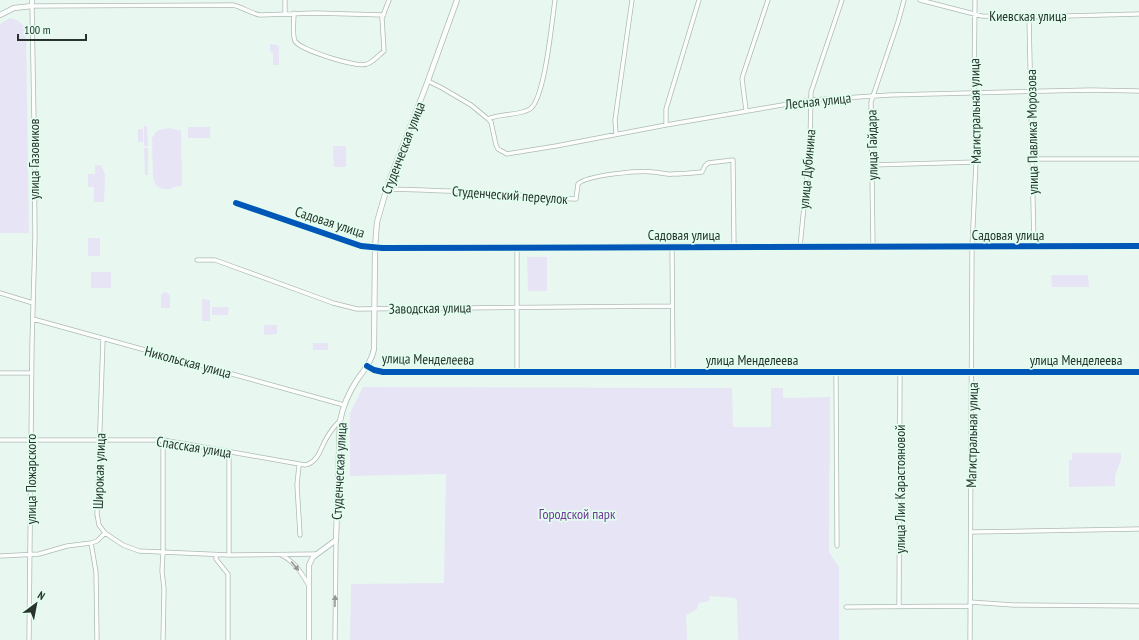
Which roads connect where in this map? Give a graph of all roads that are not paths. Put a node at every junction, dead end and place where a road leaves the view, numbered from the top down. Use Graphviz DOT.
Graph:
graph roads {
  1 [pos="32,0"];
  2 [pos="285,0"];
  3 [pos="389,0"];
  4 [pos="457,0"];
  5 [pos="555,0"];
  6 [pos="632,0"];
  7 [pos="699,0"];
  8 [pos="768,0"];
  9 [pos="842,0"];
  10 [pos="904,0"];
  11 [pos="920,0"];
  12 [pos="975,0"];
  13 [pos="32,6"];
  14 [pos="285,13"];
  15 [pos="294,13"];
  16 [pos="974,14"];
  17 [pos="1139,14"];
  18 [pos="0,15"];
  19 [pos="384,15"];
  20 [pos="1029,17"];
  21 [pos="428,81"];
  22 [pos="1139,90"];
  23 [pos="1031,92"];
  24 [pos="974,93"];
  25 [pos="873,96"];
  26 [pos="811,100"];
  27 [pos="746,110"];
  28 [pos="488,118"];
  29 [pos="666,124"];
  30 [pos="616,134"];
  31 [pos="1139,158"];
  32 [pos="1032,159"];
  33 [pos="976,162"];
  34 [pos="872,165"];
  35 [pos="386,189"];
  36 [pos="236,203"];
  37 [pos="672,246"];
  38 [pos="734,246"];
  39 [pos="1139,246"];
  40 [pos="800,247"];
  41 [pos="873,247"];
  42 [pos="972,247"];
  43 [pos="1034,247"];
  44 [pos="375,248"];
  45 [pos="517,248"];
  46 [pos="196,260"];
  47 [pos="0,293"];
  48 [pos="33,303"];
  49 [pos="672,306"];
  50 [pos="517,307"];
  51 [pos="375,308"];
  52 [pos="32,319"];
  53 [pos="103,339"];
  54 [pos="367,366"];
  55 [pos="836,371"];
  56 [pos="517,372"];
  57 [pos="672,372"];
  58 [pos="900,372"];
  59 [pos="972,372"];
  60 [pos="1139,372"];
  61 [pos="0,373"];
  62 [pos="31,373"];
  63 [pos="344,404"];
  64 [pos="340,421"];
  65 [pos="99,439"];
  66 [pos="0,440"];
  67 [pos="32,440"];
  68 [pos="163,440"];
  69 [pos="229,452"];
  70 [pos="298,465"];
  71 [pos="1139,529"];
  72 [pos="971,532"];
  73 [pos="105,533"];
  74 [pos="300,535"];
  75 [pos="336,540"];
  76 [pos="91,543"];
  77 [pos="837,546"];
  78 [pos="163,552"];
  79 [pos="278,554"];
  80 [pos="317,554"];
  81 [pos="216,555"];
  82 [pos="229,555"];
  83 [pos="0,556"];
  84 [pos="30,556"];
  85 [pos="308,584"];
  86 [pos="970,604"];
  87 [pos="1139,606"];
  88 [pos="846,607"];
  89 [pos="899,607"];
  90 [pos="30,640"];
  91 [pos="97,640"];
  92 [pos="163,640"];
  93 [pos="228,640"];
  94 [pos="309,640"];
  95 [pos="335,640"];
  96 [pos="970,640"];
  1 -- 13 [label="street, улица Газовиков"];
  2 -- 14 [label="street"];
  3 -- 19 [label="street"];
  4 -- 21 [label="street, Студенческая улица"];
  5 -- 28 [label="street"];
  6 -- 30 [label="street"];
  7 -- 29 [label="street"];
  8 -- 27 [label="street"];
  9 -- 26 [label="street, улица Дубинина"];
  10 -- 25 [label="street, улица Гайдара"];
  11 -- 16 [label="street, Киевская улица"];
  12 -- 16 [label="street, Магистральная улица"];
  13 -- 14 [label="street"];
  13 -- 18 [label="street"];
  13 -- 48 [label="street, улица Газовиков"];
  14 -- 15 [label="street"];
  15 -- 19 [label="street"];
  15 -- 19 [label="street"];
  16 -- 20 [label="street, Киевская улица"];
  16 -- 24 [label="street, Магистральная улица"];
  17 -- 20 [label="street, Киевская улица"];
  20 -- 23 [label="street, улица Павлика Морозова"];
  21 -- 28 [label="street"];
  21 -- 35 [label="street, Студенческая улица"];
  22 -- 23 [label="street, Лесная улица"];
  23 -- 24 [label="street, Лесная улица"];
  23 -- 32 [label="street, улица Павлика Морозова"];
  24 -- 25 [label="street, Лесная улица"];
  24 -- 33 [label="street, Магистральная улица"];
  25 -- 26 [label="street, Лесная улица"];
  25 -- 34 [label="street, улица Гайдара"];
  26 -- 27 [label="street, Лесная улица"];
  26 -- 40 [label="street, улица Дубинина"];
  27 -- 29 [label="street, Лесная улица"];
  28 -- 30 [label="street, Лесная улица"];
  29 -- 30 [label="street, Лесная улица"];
  31 -- 32 [label="street"];
  32 -- 43 [label="street, улица Павлика Морозова"];
  33 -- 34 [label="street"];
  33 -- 42 [label="street, Магистральная улица"];
  34 -- 41 [label="street, улица Гайдара"];
  35 -- 38 [label="street, Студенческий переулок"];
  35 -- 44 [label="street, Студенческая улица"];
  36 -- 44 [label="street, Садовая улица"];
  37 -- 38 [label="street, Садовая улица"];
  37 -- 45 [label="street, Садовая улица"];
  37 -- 49 [label="street"];
  38 -- 40 [label="street, Садовая улица"];
  39 -- 43 [label="street, Садовая улица"];
  40 -- 41 [label="street, Садовая улица"];
  41 -- 42 [label="street, Садовая улица"];
  42 -- 43 [label="street, Садовая улица"];
  42 -- 59 [label="street, Магистральная улица"];
  44 -- 45 [label="street, Садовая улица"];
  44 -- 51 [label="street, Студенческая улица"];
  45 -- 50 [label="street"];
  46 -- 51 [label="street, Заводская улица"];
  47 -- 48 [label="street"];
  48 -- 52 [label="street, улица Газовиков"];
  49 -- 50 [label="street, Заводская улица"];
  49 -- 57 [label="street"];
  50 -- 51 [label="street, Заводская улица"];
  50 -- 56 [label="street"];
  51 -- 54 [label="street, Студенческая улица"];
  52 -- 53 [label="street, Никольская улица"];
  52 -- 62 [label="street, улица Пожарского"];
  53 -- 63 [label="street, Никольская улица"];
  53 -- 65 [label="street, Широкая улица"];
  54 -- 56 [label="street, улица Менделеева"];
  54 -- 63 [label="street, Студенческая улица"];
  55 -- 57 [label="street, улица Менделеева"];
  55 -- 58 [label="street, улица Менделеева"];
  55 -- 77 [label="street"];
  56 -- 57 [label="street, улица Менделеева"];
  58 -- 59 [label="street, улица Менделеева"];
  58 -- 89 [label="street, улица Лии Карастояновой"];
  59 -- 60 [label="street, улица Менделеева"];
  59 -- 72 [label="street, Магистральная улица"];
  61 -- 62 [label="street"];
  62 -- 67 [label="street, улица Пожарского"];
  63 -- 64 [label="street, Студенческая улица"];
  64 -- 70 [label="street"];
  64 -- 75 [label="street, Студенческая улица"];
  65 -- 67 [label="street, Спасская улица"];
  65 -- 68 [label="street, Спасская улица"];
  65 -- 73 [label="street, Широкая улица"];
  66 -- 67 [label="street, Спасская улица"];
  67 -- 84 [label="street, улица Пожарского"];
  68 -- 69 [label="street, Спасская улица"];
  68 -- 78 [label="street"];
  69 -- 70 [label="street, Спасская улица"];
  69 -- 82 [label="street"];
  70 -- 74 [label="street"];
  71 -- 72 [label="street"];
  72 -- 86 [label="street, Магистральная улица"];
  73 -- 76 [label="street"];
  73 -- 78 [label="street"];
  75 -- 80 [label="street, Студенческая улица"];
  95 -- 75 [label="street, one-way"];
  76 -- 84 [label="street"];
  76 -- 91 [label="street"];
  78 -- 81 [label="street"];
  78 -- 92 [label="street"];
  79 -- 80 [label="street"];
  79 -- 82 [label="street"];
  79 -- 85 [label="street, one-way"];
  80 -- 85 [label="street, Студенческая улица"];
  81 -- 82 [label="street"];
  81 -- 93 [label="street"];
  83 -- 84 [label="street"];
  84 -- 90 [label="street, улица Пожарского"];
  85 -- 94 [label="street, Студенческая улица"];
  86 -- 87 [label="street"];
  86 -- 89 [label="street"];
  86 -- 96 [label="street, Магистральная улица"];
  88 -- 89 [label="street"];
}
